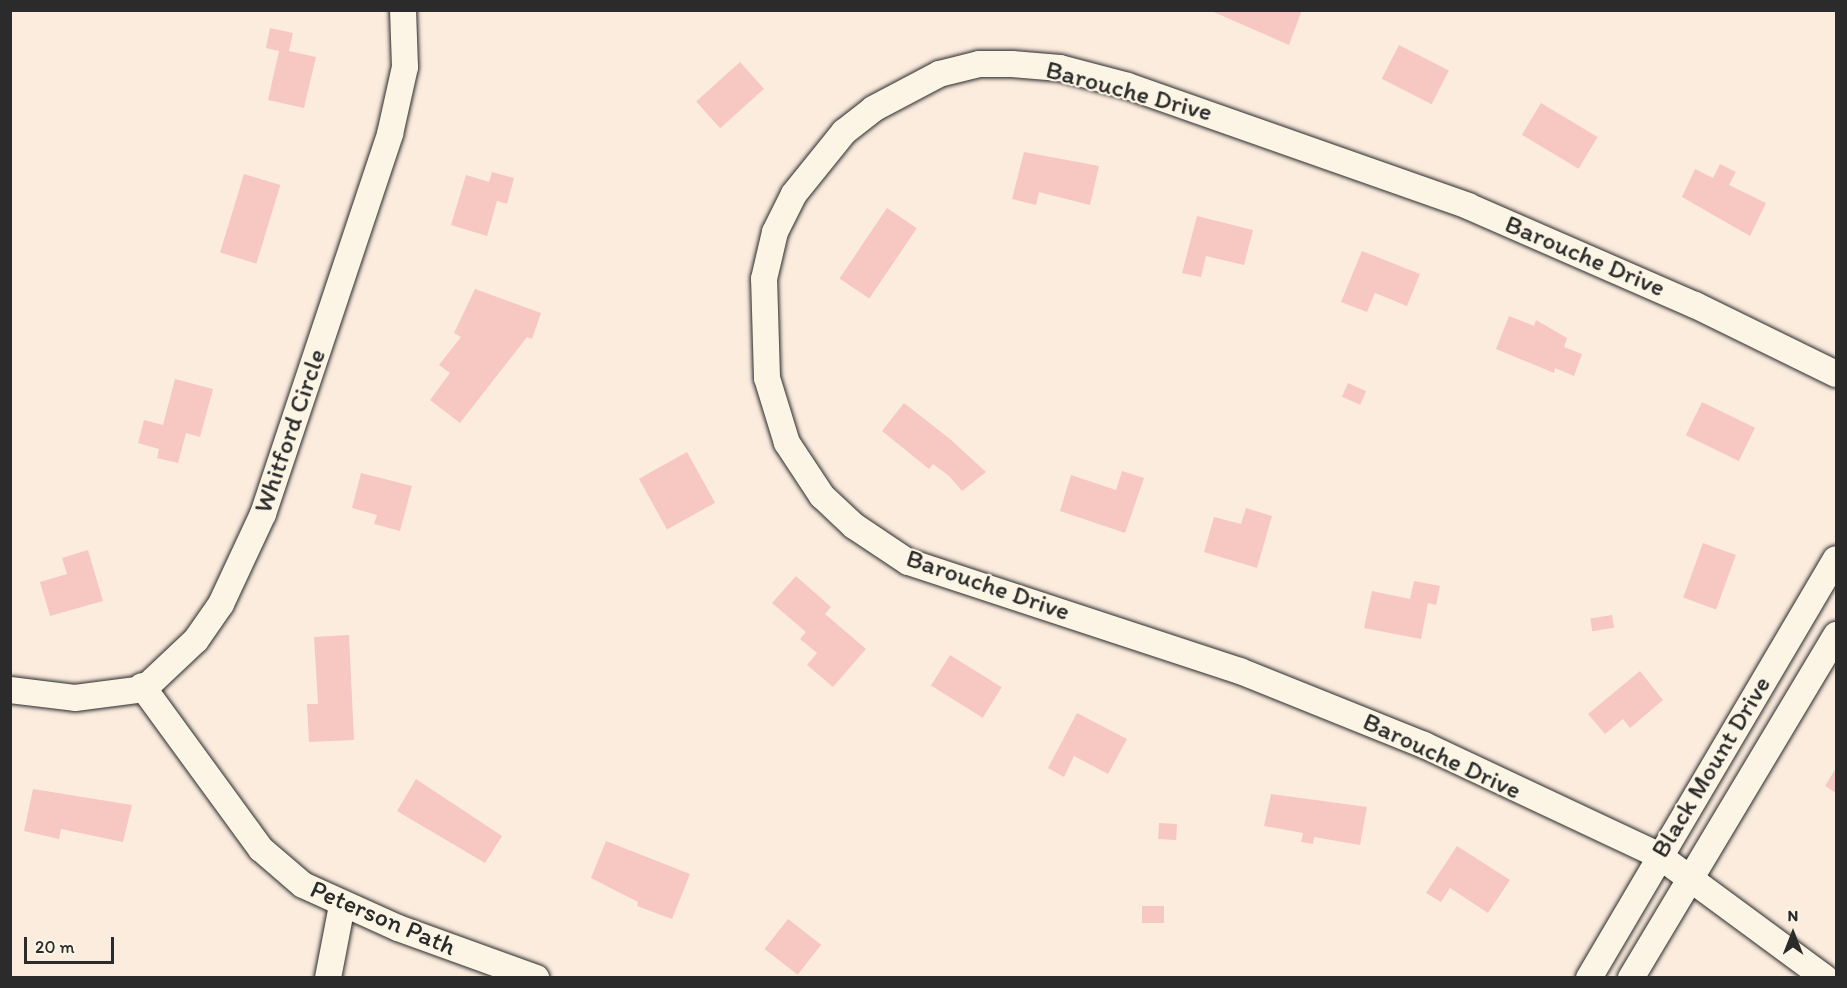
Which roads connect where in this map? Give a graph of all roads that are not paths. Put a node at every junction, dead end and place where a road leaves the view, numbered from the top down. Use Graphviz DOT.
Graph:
graph roads {
  1 [pos="403,10"];
  2 [pos="1836,374"];
  3 [pos="1836,559"];
  4 [pos="1836,635"];
  5 [pos="142,686"];
  6 [pos="10,690"];
  7 [pos="1658,855"];
  8 [pos="1689,880"];
  9 [pos="342,905"];
  10 [pos="328,978"];
  11 [pos="536,978"];
  12 [pos="1589,978"];
  13 [pos="1631,978"];
  14 [pos="1825,978"];
  1 -- 5 [label="street, Whitford Circle"];
  2 -- 7 [label="street, Barouche Drive"];
  3 -- 7 [label="street, Black Mount Drive"];
  4 -- 8 [label="street, Black Mount Drive"];
  5 -- 6 [label="street"];
  5 -- 9 [label="street, Peterson Path"];
  7 -- 8 [label="street, Barouche Drive"];
  7 -- 12 [label="street, Black Mount Drive"];
  8 -- 13 [label="street, Black Mount Drive"];
  8 -- 14 [label="street, Barouche Drive"];
  9 -- 10 [label="street"];
  9 -- 11 [label="street, Peterson Path"];
}
